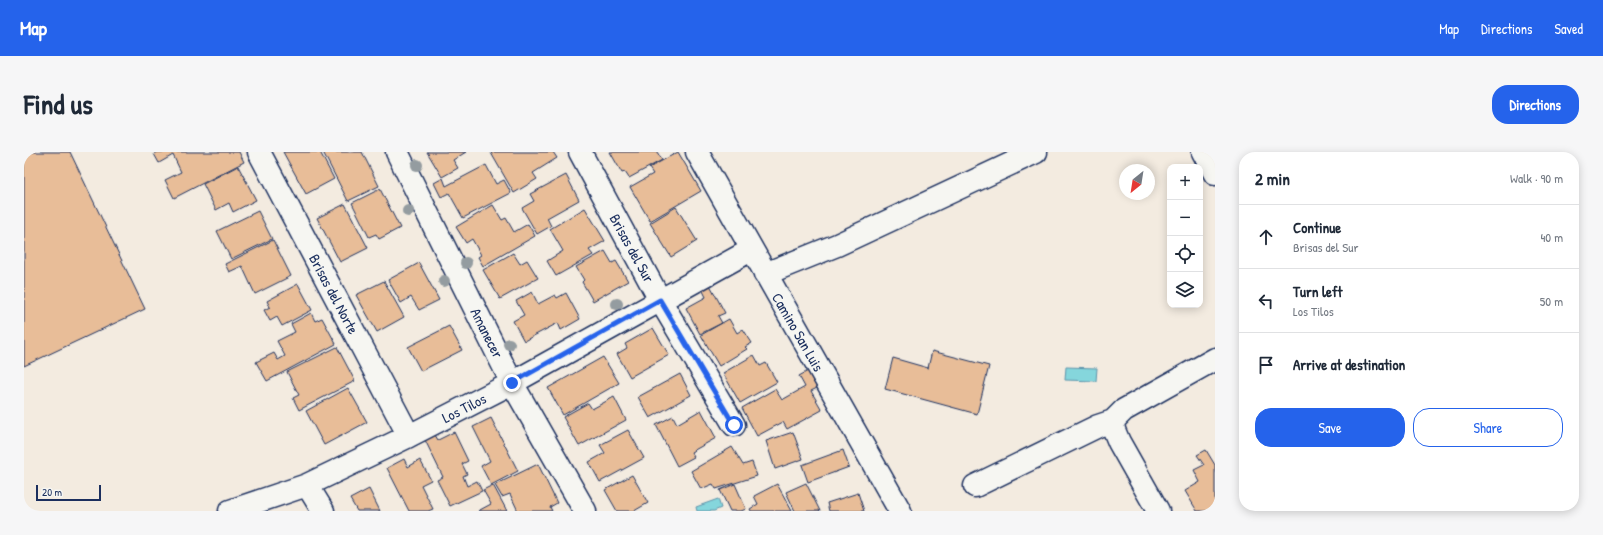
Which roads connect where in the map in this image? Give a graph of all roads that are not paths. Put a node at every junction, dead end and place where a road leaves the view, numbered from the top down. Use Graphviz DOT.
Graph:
graph roads {
  1 [pos="259,152"];
  2 [pos="397,152"];
  3 [pos="580,152"];
  4 [pos="697,152"];
  5 [pos="1036,152"];
  6 [pos="1203,152"];
  7 [pos="1215,174"];
  8 [pos="751,250"];
  9 [pos="765,274"];
  10 [pos="660,300"];
  11 [pos="1215,359"];
  12 [pos="512,383"];
  13 [pos="1113,421"];
  14 [pos="734,425"];
  15 [pos="409,436"];
  16 [pos="307,485"];
  17 [pos="975,486"];
  18 [pos="230,511"];
  19 [pos="323,511"];
  20 [pos="585,511"];
  21 [pos="900,511"];
  22 [pos="1158,511"];
  1 -- 15 [label="street, Brisas del Norte"];
  2 -- 12 [label="street, Amanecer"];
  3 -- 10 [label="street, Brisas del Sur"];
  4 -- 8 [label="street, Camino San Luis"];
  5 -- 9 [label="street"];
  6 -- 7 [label="street"];
  8 -- 9 [label="street, Camino San Luis"];
  8 -- 10 [label="street, Los Tilos"];
  9 -- 21 [label="street, Camino San Luis"];
  10 -- 12 [label="street, Los Tilos"];
  10 -- 14 [label="street, Brisas del Sur"];
  11 -- 13 [label="street"];
  12 -- 15 [label="street, Los Tilos"];
  12 -- 20 [label="street, Amanecer"];
  13 -- 17 [label="street"];
  13 -- 22 [label="street"];
  15 -- 16 [label="street, Los Tilos"];
  16 -- 18 [label="street, Los Tilos"];
  16 -- 19 [label="street"];
}
